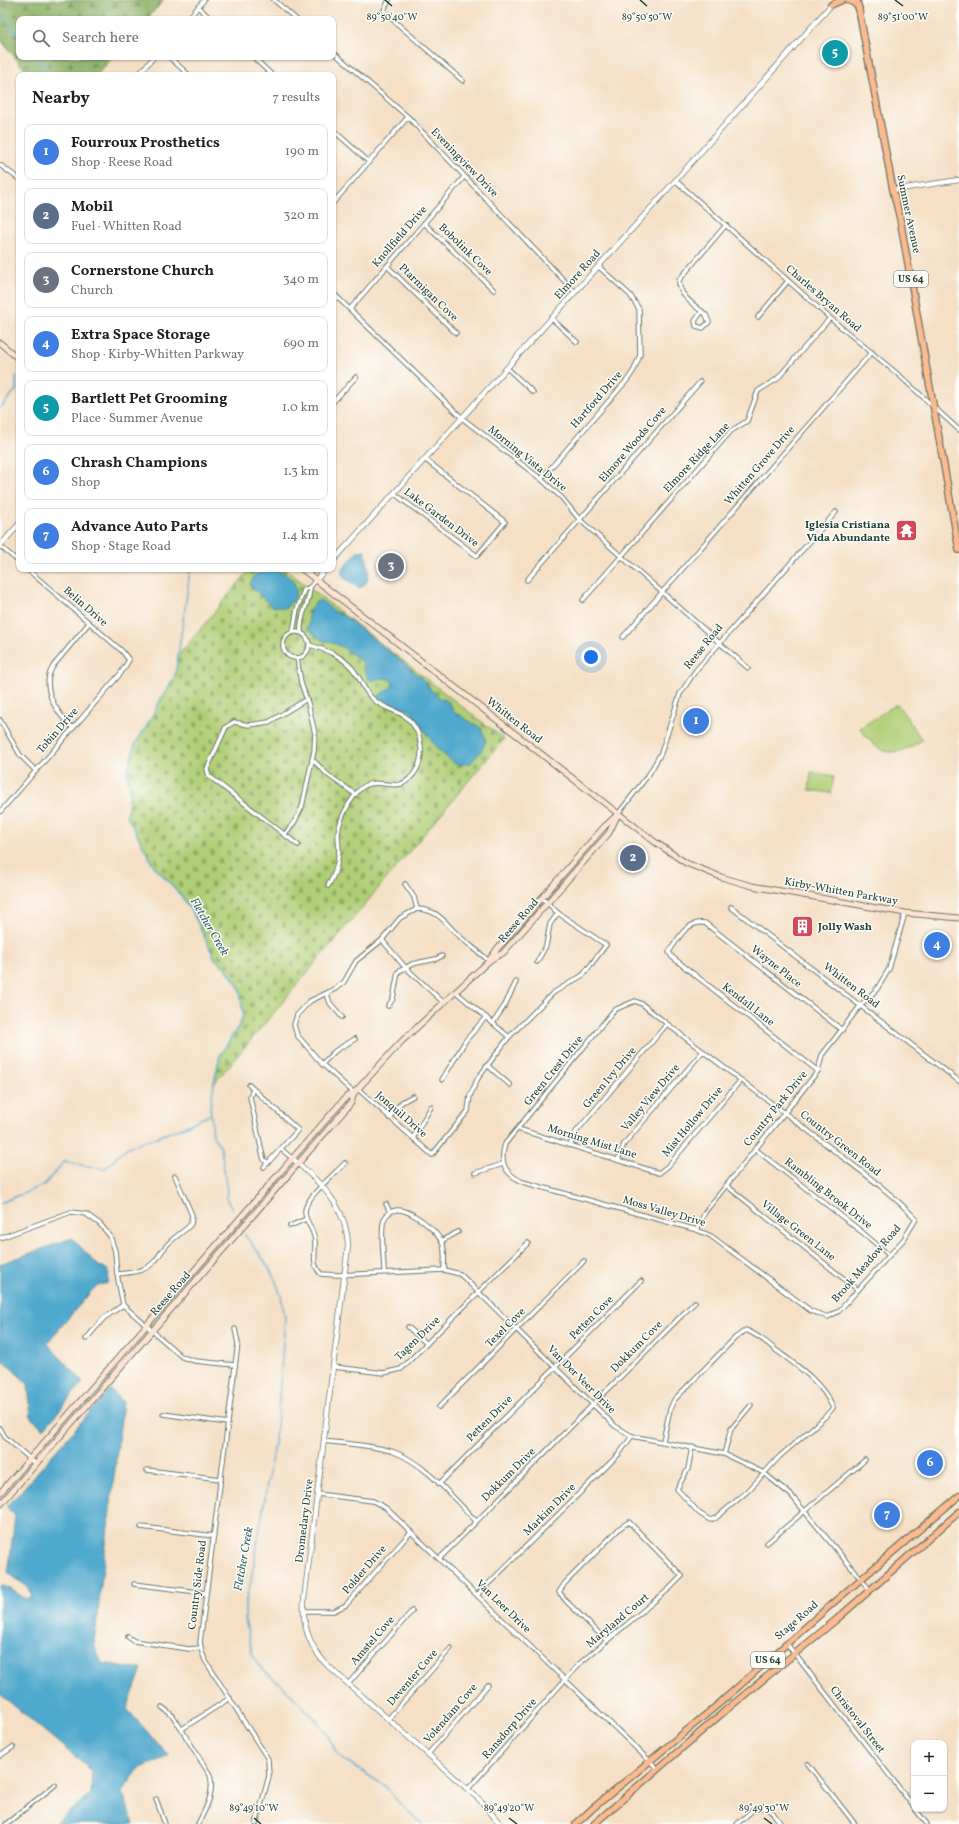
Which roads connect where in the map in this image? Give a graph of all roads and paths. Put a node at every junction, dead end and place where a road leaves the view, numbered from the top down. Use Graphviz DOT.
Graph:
graph roads {
  1 [pos="204,0"];
  2 [pos="274,0"];
  3 [pos="389,0"];
  4 [pos="835,0"];
  5 [pos="842,0"];
  6 [pos="848,0"];
  7 [pos="857,0"];
  8 [pos="831,5"];
  9 [pos="198,8"];
  10 [pos="859,9"];
  11 [pos="191,16"];
  12 [pos="207,16"];
  13 [pos="293,16"];
  14 [pos="336,55"];
  15 [pos="151,60"];
  16 [pos="172,60"];
  17 [pos="256,60"];
  18 [pos="141,72"];
  19 [pos="186,72"];
  20 [pos="269,72"];
  21 [pos="463,81"];
  22 [pos="408,117"];
  23 [pos="336,133"];
  24 [pos="369,162"];
  25 [pos="0,165"];
  26 [pos="16,176"];
  27 [pos="464,177"];
  28 [pos="959,180"];
  29 [pos="676,181"];
  30 [pos="893,190"];
  31 [pos="336,200"];
  32 [pos="424,223"];
  33 [pos="726,225"];
  34 [pos="387,266"];
  35 [pos="599,267"];
  36 [pos="788,281"];
  37 [pos="494,290"];
  38 [pos="575,292"];
  39 [pos="336,296"];
  40 [pos="350,309"];
  41 [pos="702,312"];
  42 [pos="758,317"];
  43 [pos="551,318"];
  44 [pos="830,318"];
  45 [pos="456,333"];
  46 [pos="578,342"];
  47 [pos="0,343"];
  48 [pos="872,352"];
  49 [pos="16,357"];
  50 [pos="507,368"];
  51 [pos="356,377"];
  52 [pos="700,382"];
  53 [pos="533,392"];
  54 [pos="336,399"];
  55 [pos="934,409"];
  56 [pos="462,418"];
  57 [pos="959,430"];
  58 [pos="426,460"];
  59 [pos="541,479"];
  60 [pos="395,494"];
  61 [pos="836,512"];
  62 [pos="579,519"];
  63 [pos="16,527"];
  64 [pos="0,546"];
  65 [pos="959,550"];
  66 [pos="620,556"];
  67 [pos="336,558"];
  68 [pos="16,559"];
  69 [pos="30,572"];
  70 [pos="306,572"];
  71 [pos="323,572"];
  72 [pos="316,580"];
  73 [pos="527,580"];
  74 [pos="310,587"];
  75 [pos="662,592"];
  76 [pos="582,600"];
  77 [pos="90,623"];
  78 [pos="293,632"];
  79 [pos="301,632"];
  80 [pos="623,637"];
  81 [pos="720,642"];
  82 [pos="310,645"];
  83 [pos="297,658"];
  84 [pos="129,660"];
  85 [pos="748,668"];
  86 [pos="307,699"];
  87 [pos="0,720"];
  88 [pos="73,728"];
  89 [pos="312,759"];
  90 [pos="36,771"];
  91 [pos="355,794"];
  92 [pos="0,812"];
  93 [pos="618,814"];
  94 [pos="284,835"];
  95 [pos="298,845"];
  96 [pos="721,877"];
  97 [pos="405,884"];
  98 [pos="328,886"];
  99 [pos="542,898"];
  100 [pos="548,903"];
  101 [pos="731,906"];
  102 [pos="417,909"];
  103 [pos="558,913"];
  104 [pos="905,913"];
  105 [pos="959,918"];
  106 [pos="382,940"];
  107 [pos="669,952"];
  108 [pos="442,956"];
  109 [pos="489,961"];
  110 [pos="537,962"];
  111 [pos="404,967"];
  112 [pos="516,982"];
  113 [pos="456,992"];
  114 [pos="327,994"];
  115 [pos="636,1001"];
  116 [pos="444,1002"];
  117 [pos="861,1005"];
  118 [pos="388,1006"];
  119 [pos="486,1017"];
  120 [pos="342,1018"];
  121 [pos="492,1023"];
  122 [pos="667,1024"];
  123 [pos="842,1030"];
  124 [pos="508,1037"];
  125 [pos="355,1039"];
  126 [pos="703,1051"];
  127 [pos="322,1064"];
  128 [pos="487,1065"];
  129 [pos="818,1071"];
  130 [pos="442,1080"];
  131 [pos="740,1081"];
  132 [pos="959,1081"];
  133 [pos="249,1085"];
  134 [pos="510,1085"];
  135 [pos="254,1089"];
  136 [pos="356,1091"];
  137 [pos="413,1096"];
  138 [pos="431,1107"];
  139 [pos="785,1113"];
  140 [pos="389,1118"];
  141 [pos="518,1129"];
  142 [pos="413,1138"];
  143 [pos="570,1146"];
  144 [pos="281,1149"];
  145 [pos="755,1149"];
  146 [pos="293,1159"];
  147 [pos="618,1160"];
  148 [pos="268,1163"];
  149 [pos="298,1164"];
  150 [pos="346,1164"];
  151 [pos="503,1164"];
  152 [pos="264,1167"];
  153 [pos="474,1173"];
  154 [pos="659,1173"];
  155 [pos="175,1176"];
  156 [pos="726,1186"];
  157 [pos="322,1187"];
  158 [pos="386,1204"];
  159 [pos="390,1212"];
  160 [pos="306,1218"];
  161 [pos="916,1219"];
  162 [pos="290,1226"];
  163 [pos="697,1230"];
  164 [pos="458,1232"];
  165 [pos="0,1238"];
  166 [pos="441,1241"];
  167 [pos="528,1243"];
  168 [pos="889,1255"];
  169 [pos="584,1261"];
  170 [pos="444,1270"];
  171 [pos="384,1272"];
  172 [pos="117,1274"];
  173 [pos="321,1274"];
  174 [pos="345,1274"];
  175 [pos="319,1278"];
  176 [pos="641,1281"];
  177 [pos="858,1290"];
  178 [pos="479,1292"];
  179 [pos="695,1302"];
  180 [pos="123,1305"];
  181 [pos="828,1317"];
  182 [pos="146,1326"];
  183 [pos="408,1327"];
  184 [pos="235,1329"];
  185 [pos="517,1329"];
  186 [pos="152,1331"];
  187 [pos="86,1339"];
  188 [pos="426,1344"];
  189 [pos="235,1365"];
  190 [pos="334,1367"];
  191 [pos="555,1367"];
  192 [pos="593,1405"];
  193 [pos="751,1405"];
  194 [pos="439,1408"];
  195 [pos="163,1414"];
  196 [pos="228,1423"];
  197 [pos="0,1428"];
  198 [pos="632,1436"];
  199 [pos="324,1441"];
  200 [pos="663,1441"];
  201 [pos="692,1447"];
  202 [pos="724,1454"];
  203 [pos="30,1459"];
  204 [pos="865,1460"];
  205 [pos="36,1464"];
  206 [pos="147,1470"];
  207 [pos="764,1473"];
  208 [pos="221,1479"];
  209 [pos="439,1484"];
  210 [pos="0,1493"];
  211 [pos="317,1494"];
  212 [pos="959,1496"];
  213 [pos="0,1505"];
  214 [pos="805,1511"];
  215 [pos="959,1512"];
  216 [pos="476,1521"];
  217 [pos="141,1527"];
  218 [pos="411,1532"];
  219 [pos="214,1536"];
  220 [pos="767,1543"];
  221 [pos="439,1559"];
  222 [pos="861,1579"];
  223 [pos="134,1584"];
  224 [pos="870,1590"];
  225 [pos="206,1593"];
  226 [pos="477,1595"];
  227 [pos="304,1611"];
  228 [pos="412,1611"];
  229 [pos="128,1637"];
  230 [pos="607,1641"];
  231 [pos="787,1644"];
  232 [pos="201,1648"];
  233 [pos="451,1648"];
  234 [pos="795,1654"];
  235 [pos="565,1680"];
  236 [pos="348,1684"];
  237 [pos="488,1685"];
  238 [pos="230,1698"];
  239 [pos="162,1707"];
  240 [pos="388,1719"];
  241 [pos="182,1729"];
  242 [pos="12,1747"];
  243 [pos="428,1754"];
  244 [pos="0,1756"];
  245 [pos="650,1761"];
  246 [pos="808,1764"];
  247 [pos="658,1769"];
  248 [pos="55,1785"];
  249 [pos="468,1790"];
  250 [pos="156,1799"];
  251 [pos="911,1803"];
  252 [pos="918,1812"];
  253 [pos="6,1824"];
  254 [pos="165,1824"];
  255 [pos="198,1824"];
  256 [pos="256,1824"];
  257 [pos="500,1824"];
  258 [pos="576,1824"];
  259 [pos="594,1824"];
  260 [pos="737,1824"];
  261 [pos="781,1824"];
  262 [pos="855,1824"];
  263 [pos="927,1824"];
  1 -- 9 [label="street"];
  2 -- 13 [label="street"];
  3 -- 21 [label="street"];
  4 -- 8 [label="street, Elmore Road"];
  5 -- 8 [label="main road"];
  6 -- 10 [label="main road"];
  7 -- 10 [label="main road, Summer Avenue / US 64"];
  8 -- 29 [label="street, Elmore Road"];
  9 -- 11 [label="street"];
  9 -- 12 [label="street"];
  10 -- 30 [label="main road, Summer Avenue / US 64"];
  14 -- 22 [label="street, Eveningview Drive"];
  15 -- 18 [label="street"];
  16 -- 19 [label="street"];
  17 -- 20 [label="street"];
  22 -- 24 [label="street"];
  22 -- 27 [label="street, Eveningview Drive"];
  23 -- 24 [label="street"];
  24 -- 31 [label="street"];
  25 -- 26 [label="street"];
  27 -- 32 [label="street, Knollfield Drive"];
  27 -- 38 [label="street, Eveningview Drive"];
  28 -- 30 [label="street"];
  29 -- 33 [label="street, Charles Bryan Road"];
  29 -- 35 [label="street, Elmore Road"];
  30 -- 55 [label="main road, Summer Avenue / US 64"];
  32 -- 34 [label="street, Knollfield Drive"];
  32 -- 37 [label="street, Bobolink Cove"];
  33 -- 36 [label="street, Charles Bryan Road"];
  33 -- 41 [label="street"];
  34 -- 40 [label="street, Knollfield Drive"];
  34 -- 45 [label="street, Ptarmigan Cove"];
  35 -- 38 [label="street, Elmore Road"];
  35 -- 59 [label="street, Hartford Drive"];
  36 -- 42 [label="street"];
  36 -- 44 [label="street, Charles Bryan Road"];
  38 -- 43 [label="street, Elmore Road"];
  39 -- 40 [label="street, Morning Vista Drive"];
  40 -- 56 [label="street, Morning Vista Drive"];
  41 -- 41 [label="street"];
  43 -- 46 [label="street"];
  43 -- 50 [label="street, Elmore Road"];
  44 -- 48 [label="street, Charles Bryan Road"];
  44 -- 66 [label="street, Elmore Ridge Lane"];
  47 -- 49 [label="main road"];
  48 -- 55 [label="street, Charles Bryan Road"];
  48 -- 75 [label="street, Whitten Grove Drive"];
  50 -- 53 [label="street"];
  50 -- 56 [label="street, Elmore Road"];
  51 -- 54 [label="street"];
  52 -- 62 [label="street, Elmore Woods Cove"];
  55 -- 57 [label="street, Charles Bryan Road"];
  55 -- 65 [label="main road, Summer Avenue / US 64"];
  56 -- 58 [label="street, Elmore Road"];
  56 -- 59 [label="street, Morning Vista Drive"];
  58 -- 60 [label="street, Elmore Road"];
  58 -- 60 [label="street, Lake Garden Drive"];
  59 -- 62 [label="street, Morning Vista Drive"];
  60 -- 67 [label="street, Elmore Road"];
  61 -- 81 [label="street, Reese Road"];
  62 -- 66 [label="street, Morning Vista Drive"];
  62 -- 73 [label="street, Elmore Woods Cove"];
  63 -- 64 [label="street"];
  64 -- 68 [label="street"];
  66 -- 75 [label="street, Morning Vista Drive"];
  66 -- 76 [label="street, Elmore Ridge Lane"];
  69 -- 77 [label="street, Belin Drive"];
  70 -- 72 [label="main road, Whitten Road"];
  71 -- 72 [label="street"];
  72 -- 74 [label="street"];
  72 -- 93 [label="main road, Whitten Road"];
  74 -- 78 [label="street"];
  74 -- 79 [label="street"];
  75 -- 80 [label="street, Whitten Grove Drive"];
  75 -- 81 [label="street, Morning Vista Drive"];
  77 -- 84 [label="street, Belin Drive"];
  77 -- 88 [label="street"];
  78 -- 79 [label="street"];
  78 -- 83 [label="street"];
  79 -- 82 [label="street"];
  81 -- 85 [label="street, Morning Vista Drive"];
  81 -- 93 [label="street, Reese Road"];
  82 -- 83 [label="street"];
  82 -- 91 [label="street"];
  83 -- 86 [label="street"];
  84 -- 88 [label="street, Tobin Drive"];
  86 -- 89 [label="street"];
  86 -- 94 [label="street"];
  87 -- 90 [label="street"];
  88 -- 90 [label="street, Tobin Drive"];
  89 -- 91 [label="street"];
  89 -- 94 [label="street"];
  90 -- 92 [label="street, Tobin Drive"];
  91 -- 98 [label="street"];
  93 -- 96 [label="main road, Whitten Road"];
  93 -- 99 [label="main road, Reese Road"];
  93 -- 100 [label="main road, Reese Road"];
  94 -- 95 [label="street"];
  96 -- 104 [label="main road, Kirby-Whitten Parkway"];
  97 -- 102 [label="street"];
  99 -- 100 [label="street"];
  99 -- 109 [label="main road, Reese Road"];
  100 -- 103 [label="street"];
  100 -- 109 [label="main road, Reese Road"];
  101 -- 117 [label="street, Whitten Road"];
  102 -- 106 [label="street"];
  102 -- 109 [label="street"];
  103 -- 110 [label="street"];
  103 -- 124 [label="street"];
  104 -- 105 [label="main road, Kirby-Whitten Parkway"];
  104 -- 117 [label="street, Country Park Drive"];
  106 -- 111 [label="street"];
  106 -- 114 [label="street"];
  107 -- 123 [label="street, Wayne Place"];
  107 -- 129 [label="street, Kendall Lane"];
  108 -- 111 [label="street"];
  109 -- 113 [label="main road, Reese Road"];
  111 -- 116 [label="street"];
  111 -- 118 [label="street"];
  112 -- 121 [label="street"];
  113 -- 116 [label="main road, Reese Road"];
  113 -- 119 [label="street"];
  114 -- 120 [label="street"];
  114 -- 127 [label="street, Jonquil Drive"];
  115 -- 122 [label="street, Country Green Road"];
  115 -- 141 [label="street, Green Crest Drive"];
  116 -- 136 [label="main road, Reese Road"];
  117 -- 123 [label="street, Country Park Drive"];
  117 -- 132 [label="street, Whitten Road"];
  119 -- 121 [label="street"];
  119 -- 130 [label="street"];
  121 -- 124 [label="street"];
  122 -- 126 [label="street, Country Green Road"];
  122 -- 143 [label="street, Green Ivy Drive"];
  123 -- 129 [label="street, Country Park Drive"];
  124 -- 128 [label="street"];
  125 -- 127 [label="street"];
  126 -- 131 [label="street, Country Green Road"];
  126 -- 147 [label="street, Valley View Drive"];
  127 -- 136 [label="street, Jonquil Drive"];
  128 -- 134 [label="street"];
  128 -- 142 [label="street, Jonquil Drive"];
  129 -- 139 [label="street, Country Park Drive"];
  131 -- 139 [label="street, Country Green Road"];
  131 -- 154 [label="street, Mist Hollow Drive"];
  133 -- 135 [label="street"];
  135 -- 144 [label="street"];
  135 -- 148 [label="street"];
  136 -- 140 [label="street, Jonquil Drive"];
  136 -- 146 [label="main road, Reese Road"];
  136 -- 149 [label="main road, Reese Road"];
  137 -- 140 [label="street"];
  138 -- 142 [label="street"];
  139 -- 145 [label="street, Country Park Drive"];
  139 -- 161 [label="street, Country Green Road"];
  140 -- 142 [label="street, Jonquil Drive"];
  141 -- 143 [label="street, Morning Mist Lane"];
  141 -- 151 [label="street, Green Crest Drive"];
  143 -- 147 [label="street, Morning Mist Lane"];
  144 -- 146 [label="street"];
  144 -- 148 [label="street"];
  145 -- 156 [label="street, Country Park Drive"];
  145 -- 168 [label="street, Rambling Brook Drive"];
  146 -- 149 [label="street, Dromedary Drive"];
  146 -- 182 [label="main road, Reese Road"];
  147 -- 154 [label="street, Morning Mist Lane"];
  148 -- 152 [label="street"];
  149 -- 157 [label="street, Dromedary Drive"];
  149 -- 186 [label="main road, Reese Road"];
  150 -- 157 [label="street"];
  151 -- 153 [label="street"];
  151 -- 163 [label="street, Moss Valley Drive"];
  155 -- 172 [label="street"];
  156 -- 163 [label="street, Country Park Drive"];
  156 -- 177 [label="street, Village Green Lane"];
  157 -- 160 [label="street"];
  157 -- 174 [label="street, Dromedary Drive"];
  158 -- 159 [label="street"];
  159 -- 166 [label="street"];
  159 -- 171 [label="street"];
  160 -- 162 [label="street"];
  160 -- 173 [label="street"];
  161 -- 168 [label="street, Brook Meadow Road"];
  163 -- 181 [label="street, Moss Valley Drive"];
  164 -- 166 [label="street"];
  165 -- 172 [label="street"];
  166 -- 170 [label="street"];
  167 -- 178 [label="street, Tagen Drive"];
  168 -- 177 [label="street, Brook Meadow Road"];
  169 -- 185 [label="street, Texel Cove"];
  170 -- 171 [label="street, Van Der Veer Drive"];
  170 -- 178 [label="street, Van Der Veer Drive"];
  171 -- 174 [label="street, Van Der Veer Drive"];
  172 -- 180 [label="street"];
  173 -- 174 [label="street, Van Der Veer Drive"];
  173 -- 175 [label="street"];
  174 -- 190 [label="street, Dromedary Drive"];
  176 -- 191 [label="street, Petten Cove"];
  177 -- 181 [label="street, Brook Meadow Road"];
  178 -- 185 [label="street, Van Der Veer Drive"];
  178 -- 188 [label="street, Tagen Drive"];
  179 -- 192 [label="street, Dokkum Cove"];
  180 -- 182 [label="street"];
  180 -- 187 [label="street"];
  182 -- 186 [label="street"];
  182 -- 203 [label="main road, Reese Road"];
  183 -- 188 [label="street"];
  184 -- 189 [label="street, Country Side Road"];
  185 -- 191 [label="street, Van Der Veer Drive"];
  185 -- 194 [label="street, Texel Cove"];
  186 -- 189 [label="street"];
  186 -- 205 [label="main road, Reese Road"];
  188 -- 190 [label="street, Tagen Drive"];
  189 -- 196 [label="street, Country Side Road"];
  190 -- 199 [label="street, Dromedary Drive"];
  191 -- 192 [label="street, Van Der Veer Drive"];
  191 -- 209 [label="street, Petten Drive"];
  192 -- 198 [label="street, Van Der Veer Drive"];
  192 -- 216 [label="street, Dokkum Drive"];
  193 -- 202 [label="street"];
  195 -- 196 [label="street"];
  196 -- 208 [label="street, Country Side Road"];
  197 -- 203 [label="street"];
  198 -- 200 [label="street, Van Der Veer Drive"];
  198 -- 226 [label="street, Markim Drive"];
  199 -- 209 [label="street"];
  199 -- 211 [label="street, Dromedary Drive"];
  200 -- 201 [label="street, Van Der Veer Drive"];
  200 -- 207 [label="street"];
  201 -- 202 [label="street, Van Der Veer Drive"];
  201 -- 207 [label="street"];
  202 -- 207 [label="street, Van Der Veer Drive"];
  203 -- 205 [label="street"];
  203 -- 210 [label="main road, Reese Road"];
  204 -- 214 [label="street"];
  205 -- 213 [label="main road, Reese Road"];
  206 -- 208 [label="street"];
  207 -- 214 [label="street, Van Der Veer Drive"];
  208 -- 219 [label="street, Country Side Road"];
  209 -- 216 [label="street"];
  211 -- 218 [label="street, Van Leer Drive"];
  211 -- 227 [label="street, Dromedary Drive"];
  212 -- 222 [label="main road, Stage Road / US 64"];
  214 -- 220 [label="street"];
  214 -- 222 [label="street, Van Der Veer Drive"];
  215 -- 224 [label="main road, US 64"];
  216 -- 221 [label="street, Dokkum Drive"];
  217 -- 219 [label="street"];
  218 -- 221 [label="street, Van Leer Drive"];
  218 -- 227 [label="street, Polder Drive"];
  219 -- 225 [label="street, Country Side Road"];
  221 -- 226 [label="street, Van Leer Drive"];
  222 -- 224 [label="street, Van Der Veer Drive"];
  222 -- 231 [label="main road, Stage Road / US 64"];
  223 -- 225 [label="street"];
  224 -- 234 [label="main road, US 64"];
  225 -- 232 [label="street, Country Side Road"];
  226 -- 235 [label="street, Van Leer Drive"];
  227 -- 236 [label="street, Dromedary Drive"];
  228 -- 236 [label="street, Amstel Cove"];
  229 -- 232 [label="street"];
  230 -- 230 [label="street, Maryland Court"];
  230 -- 235 [label="street, Maryland Court"];
  231 -- 234 [label="street, Christoval Street"];
  231 -- 245 [label="main road, Stage Road / US 64"];
  232 -- 238 [label="street, Country Side Road"];
  233 -- 240 [label="street, Deventer Cove"];
  234 -- 247 [label="main road, US 64"];
  234 -- 251 [label="street, Christoval Street"];
  235 -- 245 [label="street, Van Leer Drive"];
  235 -- 249 [label="street, Ransdorp Drive"];
  236 -- 240 [label="street, Dromedary Drive"];
  237 -- 243 [label="street, Volendam Cove"];
  238 -- 241 [label="street"];
  238 -- 256 [label="street, Country Side Road"];
  239 -- 241 [label="street"];
  240 -- 243 [label="street, Dromedary Drive"];
  241 -- 255 [label="street"];
  242 -- 244 [label="street"];
  243 -- 249 [label="street, Dromedary Drive"];
  245 -- 247 [label="street, Van Leer Drive"];
  245 -- 258 [label="main road, Stage Road / US 64"];
  246 -- 262 [label="street"];
  247 -- 259 [label="main road, US 64"];
  248 -- 253 [label="street"];
  249 -- 257 [label="street, Dromedary Drive"];
  250 -- 254 [label="street"];
  252 -- 263 [label="street, Christoval Street"];
  260 -- 261 [label="street"];
}
